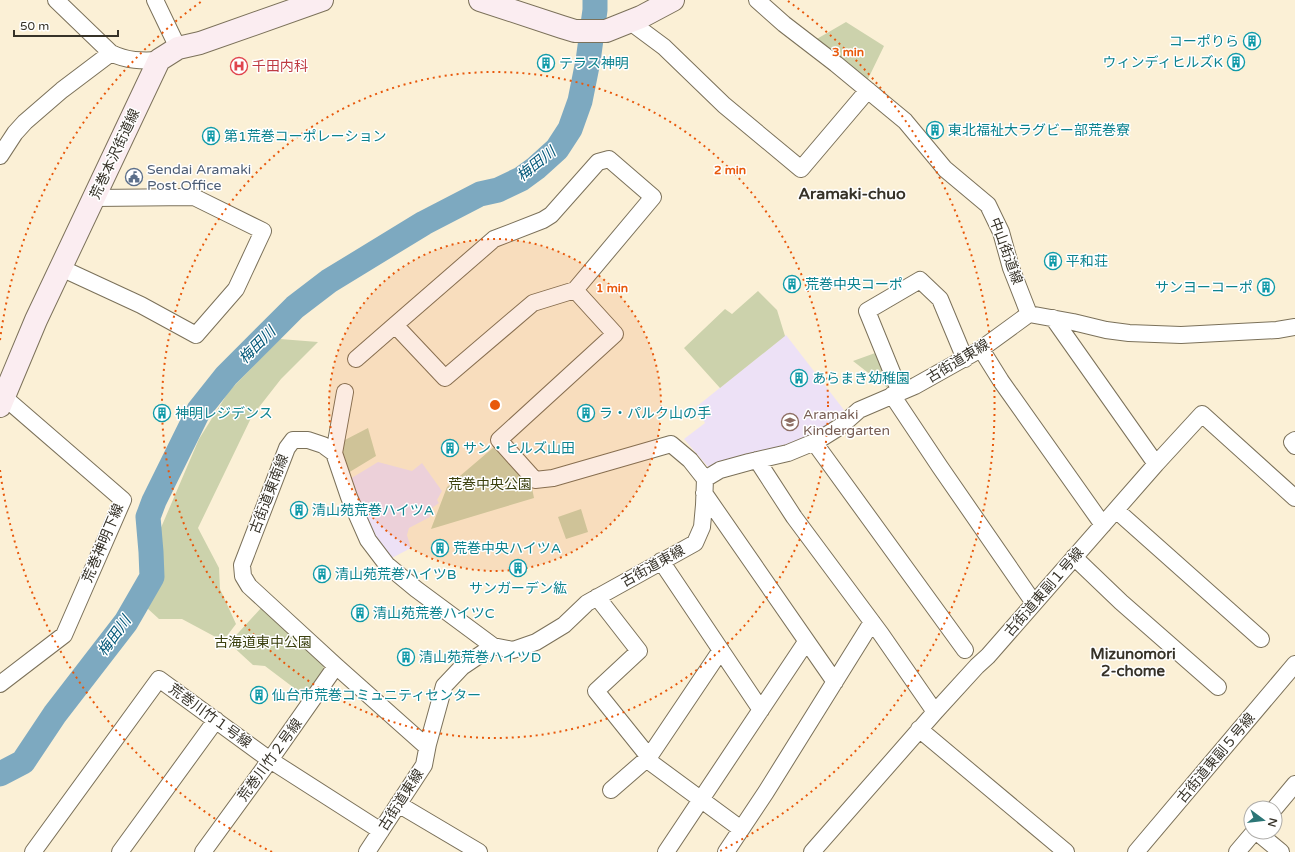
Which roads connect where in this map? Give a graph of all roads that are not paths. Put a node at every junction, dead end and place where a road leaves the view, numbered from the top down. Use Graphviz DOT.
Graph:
graph roads {
  1 [pos="56,0"];
  2 [pos="155,0"];
  3 [pos="322,0"];
  4 [pos="480,0"];
  5 [pos="673,0"];
  6 [pos="757,0"];
  7 [pos="629,21"];
  8 [pos="178,48"];
  9 [pos="111,52"];
  10 [pos="159,60"];
  11 [pos="868,90"];
  12 [pos="0,156"];
  13 [pos="94,198"];
  14 [pos="62,268"];
  15 [pos="575,290"];
  16 [pos="1029,314"];
  17 [pos="1053,318"];
  18 [pos="395,325"];
  19 [pos="1295,327"];
  20 [pos="981,349"];
  21 [pos="965,359"];
  22 [pos="356,360"];
  23 [pos="345,392"];
  24 [pos="896,394"];
  25 [pos="2,402"];
  26 [pos="1295,440"];
  27 [pos="814,442"];
  28 [pos="1295,446"];
  29 [pos="334,453"];
  30 [pos="757,460"];
  31 [pos="1156,464"];
  32 [pos="704,486"];
  33 [pos="1295,498"];
  34 [pos="1116,510"];
  35 [pos="1103,525"];
  36 [pos="1074,557"];
  37 [pos="661,561"];
  38 [pos="597,597"];
  39 [pos="1034,602"];
  40 [pos="872,622"];
  41 [pos="1261,639"];
  42 [pos="806,642"];
  43 [pos="493,646"];
  44 [pos="720,650"];
  45 [pos="965,650"];
  46 [pos="1295,664"];
  47 [pos="336,666"];
  48 [pos="835,682"];
  49 [pos="0,684"];
  50 [pos="1218,687"];
  51 [pos="761,710"];
  52 [pos="935,712"];
  53 [pos="216,720"];
  54 [pos="919,729"];
  55 [pos="427,747"];
  56 [pos="648,758"];
  57 [pos="270,760"];
  58 [pos="611,790"];
  59 [pos="1293,792"];
  60 [pos="701,800"];
  61 [pos="1283,801"];
  62 [pos="398,804"];
  63 [pos="741,829"];
  64 [pos="381,831"];
  65 [pos="1248,840"];
  66 [pos="1266,840"];
  67 [pos="33,852"];
  68 [pos="120,852"];
  69 [pos="204,852"];
  70 [pos="367,852"];
  71 [pos="479,852"];
  72 [pos="666,852"];
  73 [pos="726,852"];
  74 [pos="812,852"];
  75 [pos="1066,852"];
  76 [pos="1136,852"];
  77 [pos="1237,852"];
  78 [pos="1282,852"];
  1 -- 9 [label="street"];
  2 -- 8 [label="street"];
  3 -- 8 [label="street"];
  4 -- 7 [label="street"];
  5 -- 7 [label="street"];
  6 -- 11 [label="street, 中山街道線"];
  7 -- 11 [label="street"];
  8 -- 10 [label="street"];
  9 -- 10 [label="street"];
  9 -- 12 [label="street"];
  10 -- 13 [label="street, 荒巻本沢街道線"];
  11 -- 16 [label="street, 中山街道線"];
  13 -- 14 [label="street, 荒巻本沢街道線"];
  13 -- 14 [label="street"];
  14 -- 25 [label="street, 荒巻本沢街道線"];
  15 -- 18 [label="street"];
  15 -- 18 [label="street"];
  15 -- 32 [label="street"];
  16 -- 17 [label="street"];
  16 -- 20 [label="street, 古街道東線"];
  17 -- 19 [label="street"];
  17 -- 31 [label="street"];
  18 -- 22 [label="street"];
  20 -- 21 [label="street, 古街道東線"];
  20 -- 35 [label="street"];
  21 -- 24 [label="street, 古街道東線"];
  21 -- 24 [label="street"];
  23 -- 29 [label="street"];
  24 -- 27 [label="street, 古街道東線"];
  24 -- 39 [label="street"];
  25 -- 49 [label="street, 荒巻神明下線"];
  26 -- 28 [label="street"];
  27 -- 30 [label="street, 古街道東線"];
  27 -- 45 [label="street"];
  29 -- 43 [label="street"];
  29 -- 47 [label="street, 古街道東南線"];
  30 -- 32 [label="street, 古街道東線"];
  30 -- 40 [label="street"];
  31 -- 33 [label="street, 古街道東副１号線"];
  31 -- 34 [label="street, 古街道東副１号線"];
  32 -- 37 [label="street, 古街道東線"];
  32 -- 42 [label="street"];
  34 -- 35 [label="street, 古街道東副１号線"];
  34 -- 41 [label="street"];
  35 -- 36 [label="street, 古街道東副１号線"];
  36 -- 39 [label="street, 古街道東副１号線"];
  36 -- 50 [label="street"];
  37 -- 38 [label="street, 古街道東線"];
  37 -- 44 [label="street"];
  38 -- 43 [label="street, 古街道東線"];
  38 -- 56 [label="street"];
  39 -- 52 [label="street, 古街道東副１号線"];
  40 -- 48 [label="street"];
  40 -- 52 [label="street"];
  42 -- 48 [label="street"];
  42 -- 51 [label="street"];
  43 -- 55 [label="street, 古街道東線"];
  44 -- 51 [label="street"];
  44 -- 56 [label="street"];
  46 -- 76 [label="street, 古街道東副５号線"];
  47 -- 55 [label="street, 古街道東南線"];
  47 -- 57 [label="street, 荒巻川竹２号線"];
  48 -- 63 [label="street"];
  51 -- 60 [label="street"];
  52 -- 54 [label="street, 古街道東副１号線"];
  53 -- 57 [label="street, 荒巻川竹１号線"];
  53 -- 67 [label="street, 荒巻川竹１号線"];
  53 -- 68 [label="street"];
  54 -- 74 [label="street, 古街道東副１号線"];
  54 -- 75 [label="street"];
  55 -- 62 [label="street, 古街道東線"];
  56 -- 58 [label="street"];
  56 -- 60 [label="street"];
  57 -- 64 [label="street, 荒巻川竹１号線"];
  57 -- 69 [label="street, 荒巻川竹２号線"];
  59 -- 61 [label="street"];
  60 -- 63 [label="street"];
  60 -- 72 [label="street"];
  62 -- 64 [label="street, 古街道東線"];
  62 -- 71 [label="street"];
  63 -- 73 [label="street"];
  64 -- 70 [label="street, 古街道東線"];
  65 -- 77 [label="street"];
  66 -- 78 [label="street"];
}
